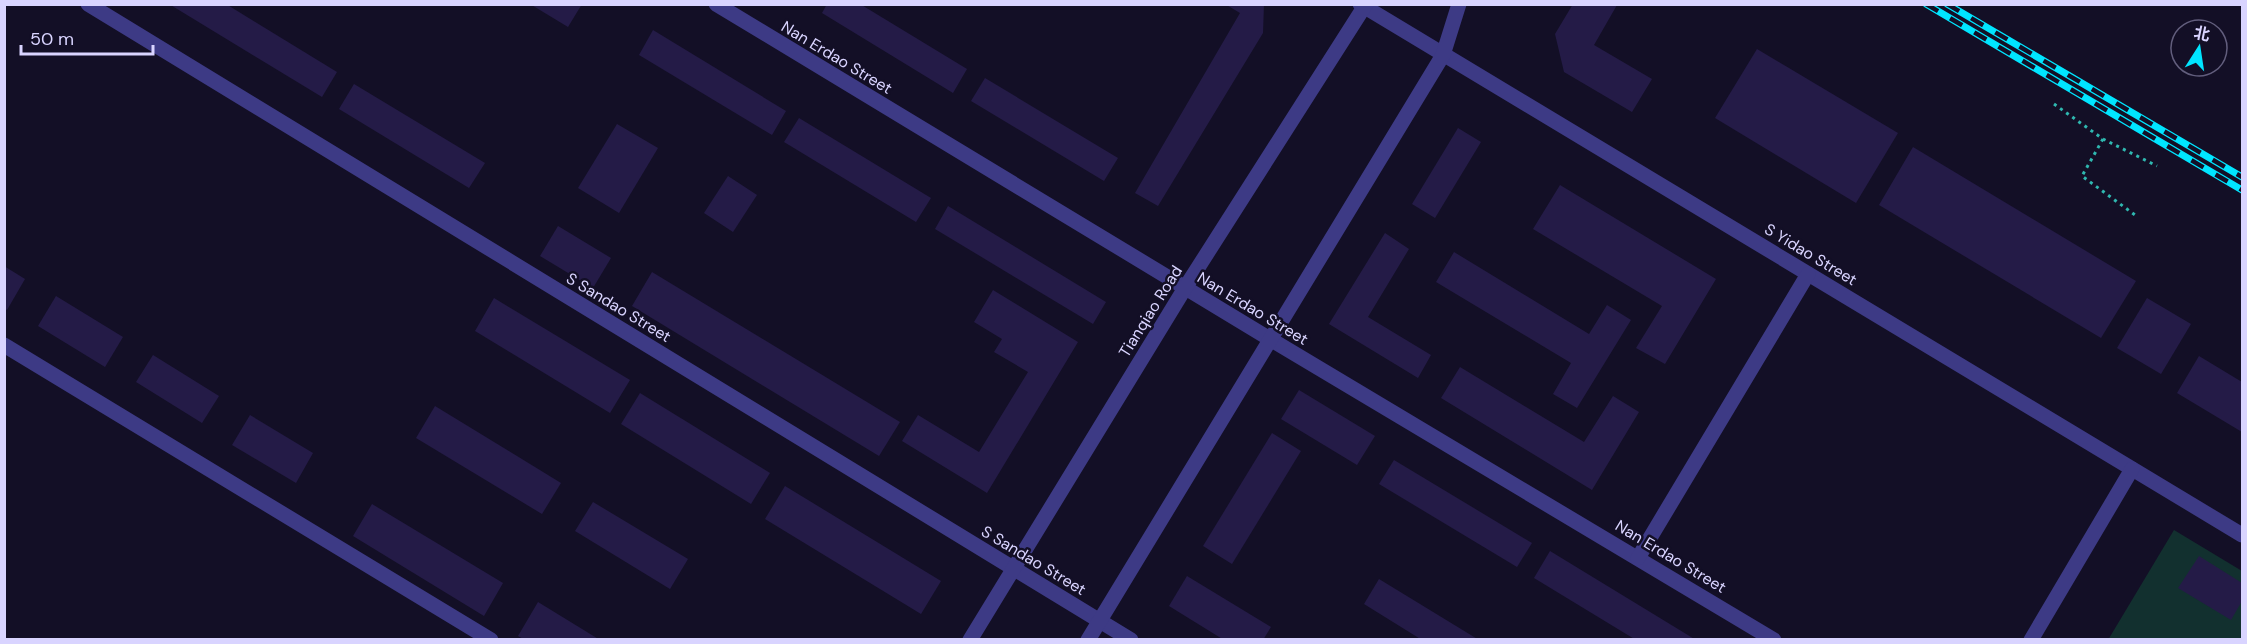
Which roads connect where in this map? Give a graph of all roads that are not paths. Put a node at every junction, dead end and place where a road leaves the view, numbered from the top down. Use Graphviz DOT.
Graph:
graph roads {
  1 [pos="88,4"];
  2 [pos="716,4"];
  3 [pos="1459,4"];
  4 [pos="1363,5"];
  5 [pos="1443,55"];
  6 [pos="1808,274"];
  7 [pos="1185,288"];
  8 [pos="1270,339"];
  9 [pos="4,345"];
  10 [pos="2132,469"];
  11 [pos="2242,535"];
  12 [pos="1638,558"];
  13 [pos="1013,568"];
  14 [pos="1100,621"];
  15 [pos="491,639"];
  16 [pos="970,639"];
  17 [pos="1088,639"];
  18 [pos="1131,639"];
  19 [pos="1774,639"];
  20 [pos="2031,639"];
  1 -- 13 [label="street, S Sandao Street"];
  2 -- 7 [label="street, Nan Erdao Street"];
  3 -- 5 [label="street"];
  4 -- 5 [label="street, S Yidao Street"];
  4 -- 7 [label="street, Tianqiao Road"];
  5 -- 6 [label="street, S Yidao Street"];
  5 -- 8 [label="street"];
  6 -- 10 [label="street, S Yidao Street"];
  6 -- 12 [label="street"];
  7 -- 8 [label="street, Nan Erdao Street"];
  7 -- 13 [label="street, Tianqiao Road"];
  8 -- 12 [label="street, Nan Erdao Street"];
  8 -- 14 [label="street"];
  9 -- 15 [label="street"];
  10 -- 11 [label="street, S Yidao Street"];
  10 -- 20 [label="street"];
  12 -- 19 [label="street, Nan Erdao Street"];
  13 -- 14 [label="street, S Sandao Street"];
  13 -- 16 [label="street, Tianqiao Road"];
  14 -- 17 [label="street"];
  14 -- 18 [label="street, S Sandao Street"];
}
